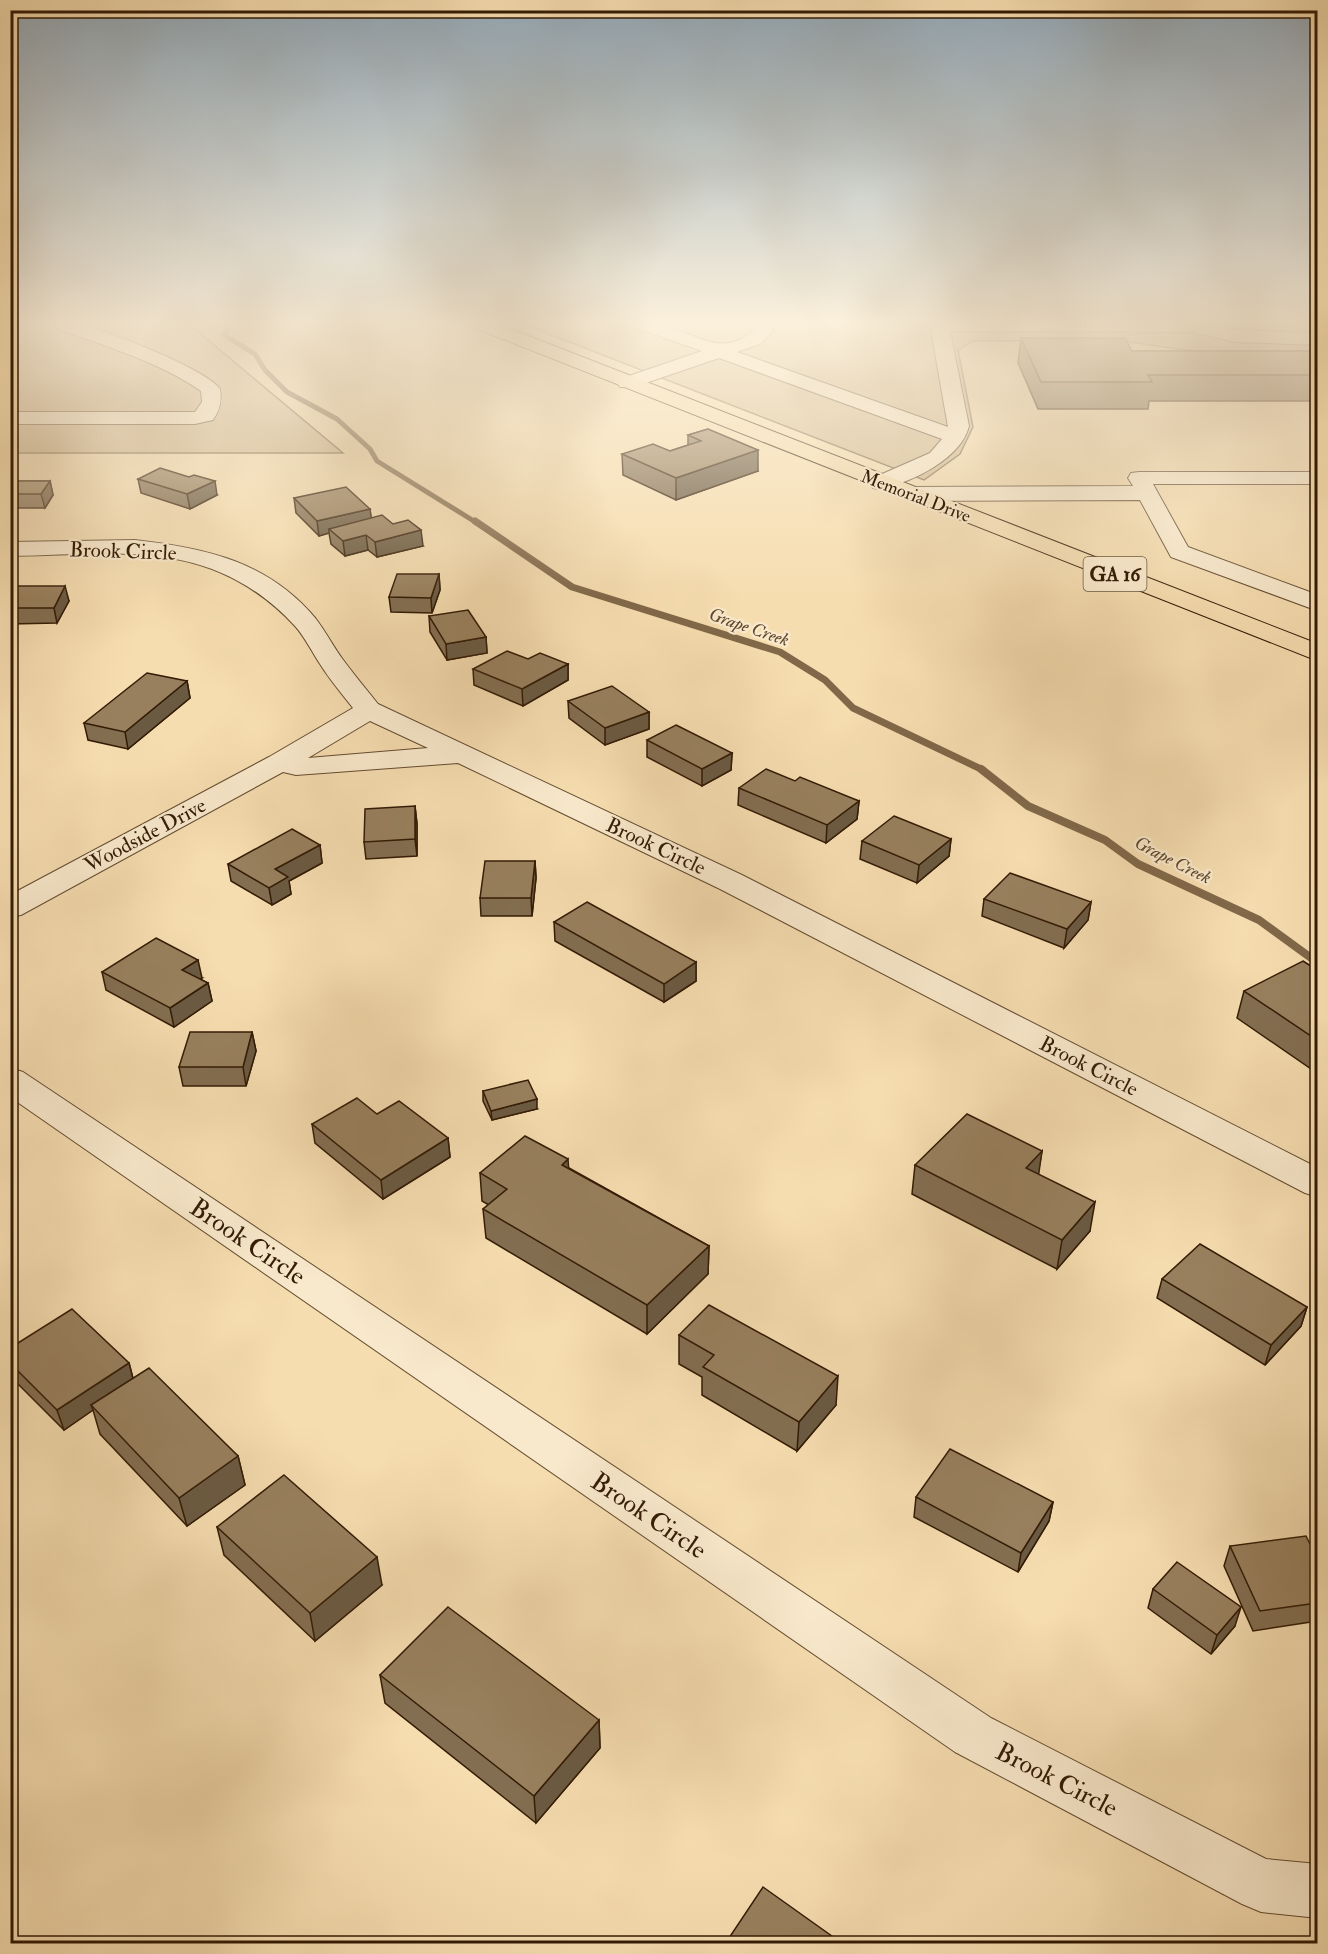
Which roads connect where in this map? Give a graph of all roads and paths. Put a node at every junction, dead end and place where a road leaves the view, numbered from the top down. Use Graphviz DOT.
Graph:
graph roads {
  1 [pos="206,415"];
  2 [pos="709,415"];
  3 [pos="896,415"];
  4 [pos="950,415"];
  5 [pos="957,415"];
  6 [pos="10,418"];
  7 [pos="904,418"];
  8 [pos="956,437"];
  9 [pos="1317,478"];
  10 [pos="882,483"];
  11 [pos="1147,493"];
  12 [pos="912,494"];
  13 [pos="10,549"];
  14 [pos="1317,604"];
  15 [pos="1317,653"];
  16 [pos="369,710"];
  17 [pos="463,754"];
  18 [pos="279,763"];
  19 [pos="10,908"];
  20 [pos="10,1080"];
  21 [pos="1317,1184"];
  22 [pos="1317,1891"];
  1 -- 6 [label="street"];
  2 -- 10 [label="main road, Memorial Drive / GA 16"];
  3 -- 7 [label="street"];
  4 -- 7 [label="street"];
  5 -- 8 [label="street"];
  7 -- 8 [label="street"];
  8 -- 10 [label="street"];
  9 -- 11 [label="street"];
  10 -- 12 [label="main road, Memorial Drive / GA 16"];
  11 -- 12 [label="street"];
  11 -- 14 [label="street"];
  12 -- 15 [label="main road, Memorial Drive / GA 16"];
  13 -- 16 [label="street, Brook Circle"];
  16 -- 17 [label="street, Brook Circle"];
  16 -- 18 [label="street, Woodside Drive"];
  17 -- 18 [label="street"];
  17 -- 21 [label="street, Brook Circle"];
  18 -- 19 [label="street, Woodside Drive"];
  20 -- 22 [label="street, Brook Circle"];
}
